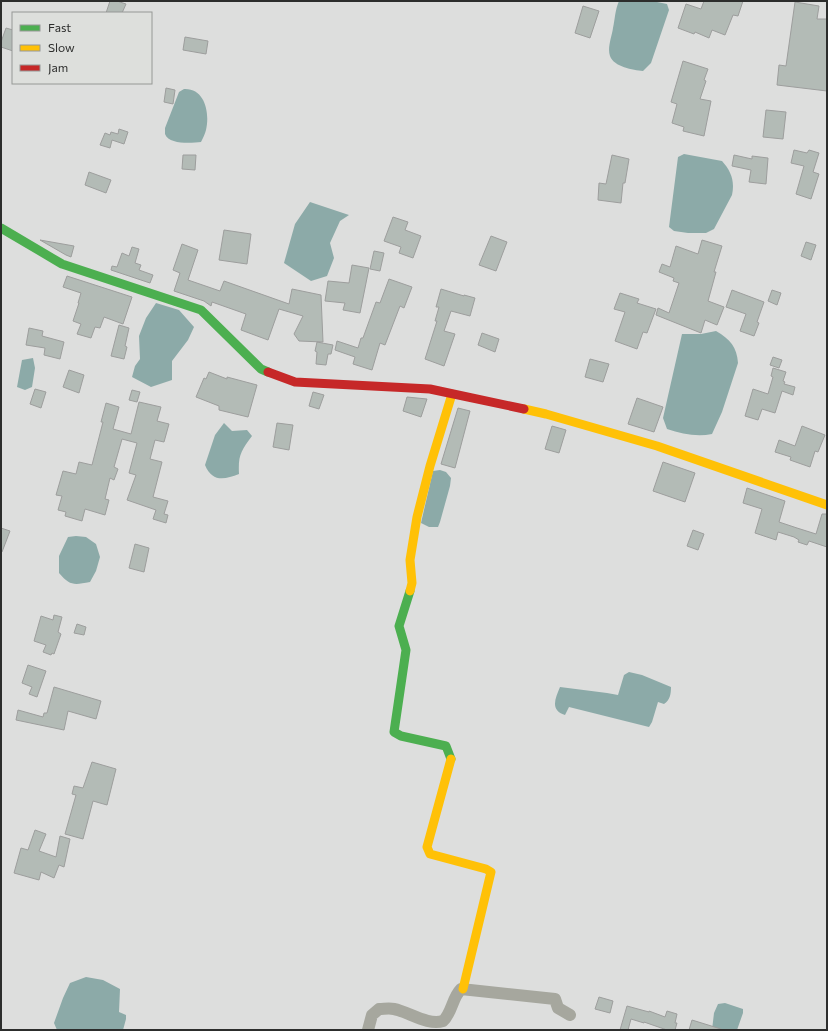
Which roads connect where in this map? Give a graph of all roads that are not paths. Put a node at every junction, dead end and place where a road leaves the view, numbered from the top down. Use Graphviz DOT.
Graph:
graph roads {
  1 [pos="1,228"];
  2 [pos="452,394"];
  3 [pos="827,504"];
  4 [pos="464,989"];
  5 [pos="570,1015"];
  6 [pos="368,1030"];
  1 -- 2 [label="street"];
  2 -- 3 [label="street"];
  2 -- 4 [label="street"];
  4 -- 5 [label="street"];
  4 -- 6 [label="street"];
}
